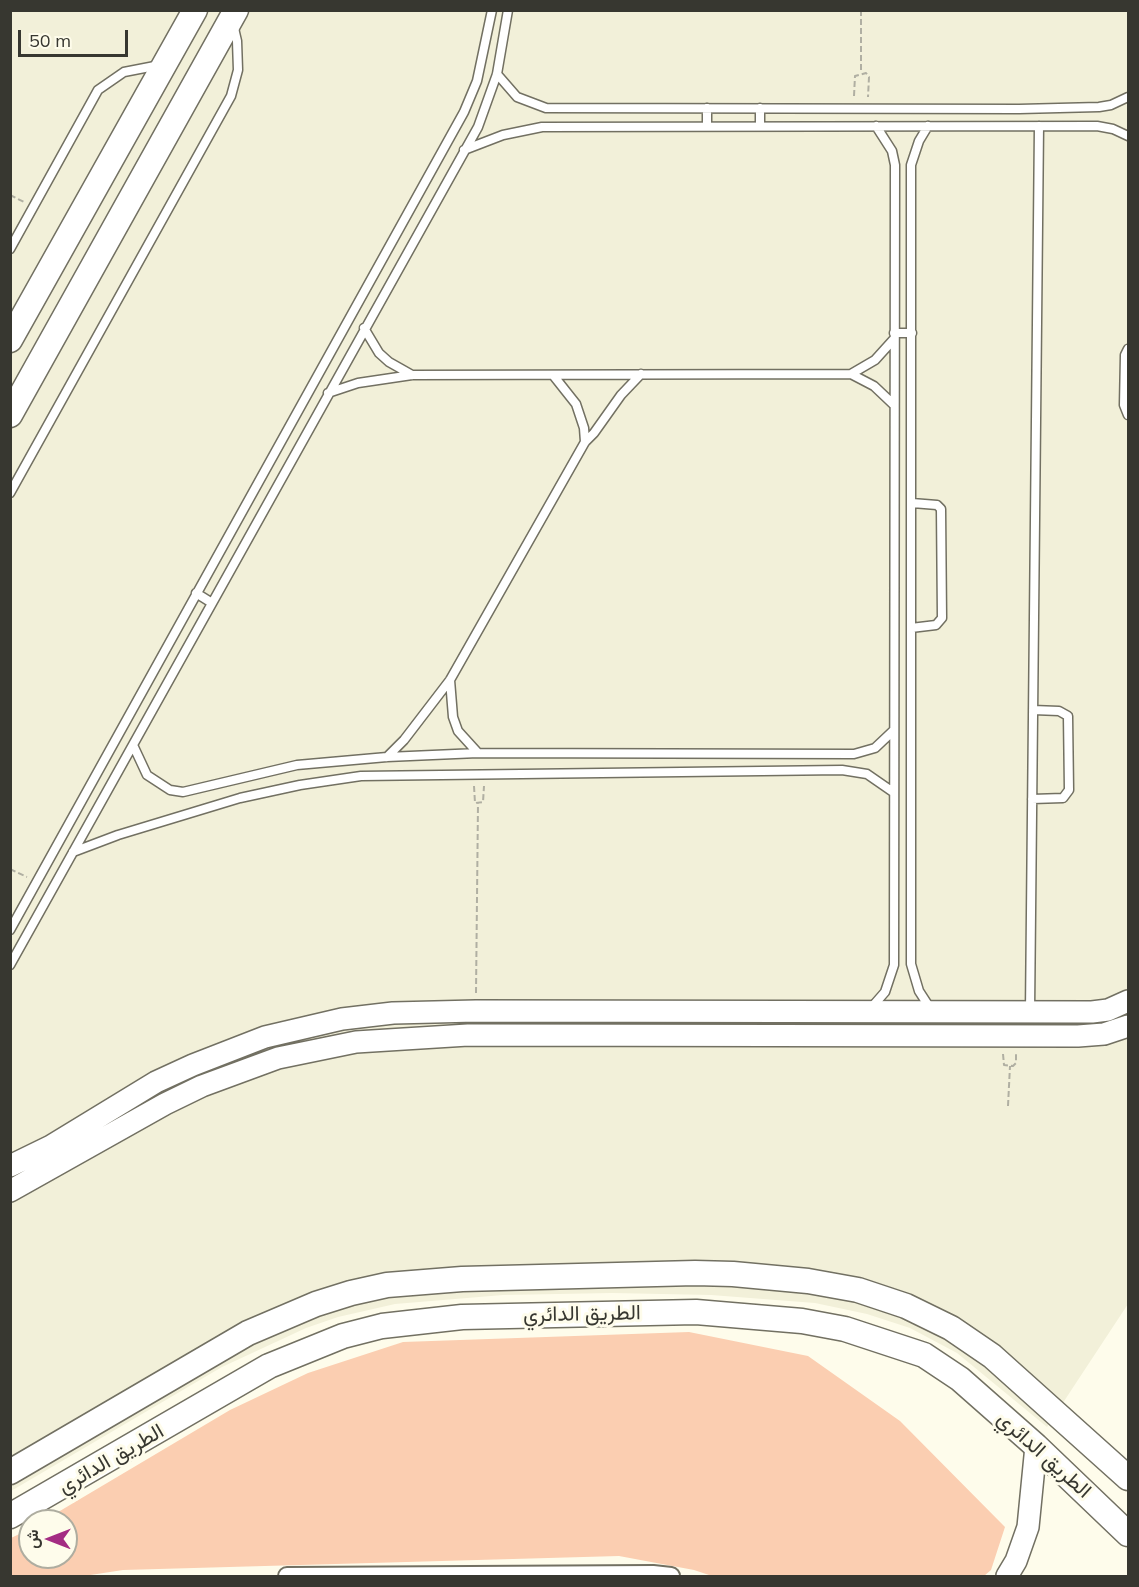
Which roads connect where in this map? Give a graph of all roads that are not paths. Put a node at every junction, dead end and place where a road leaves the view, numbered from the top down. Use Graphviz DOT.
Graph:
graph roads {
  1 [pos="195,10"];
  2 [pos="492,10"];
  3 [pos="508,10"];
  4 [pos="234,15"];
  5 [pos="166,64"];
  6 [pos="497,74"];
  7 [pos="1128,97"];
  8 [pos="707,108"];
  9 [pos="760,108"];
  10 [pos="1019,109"];
  11 [pos="707,126"];
  12 [pos="760,126"];
  13 [pos="876,126"];
  14 [pos="928,126"];
  15 [pos="1019,126"];
  16 [pos="1039,126"];
  17 [pos="1128,136"];
  18 [pos="464,150"];
  19 [pos="10,249"];
  20 [pos="364,328"];
  21 [pos="912,333"];
  22 [pos="894,336"];
  23 [pos="10,339"];
  24 [pos="1128,349"];
  25 [pos="641,374"];
  26 [pos="851,374"];
  27 [pos="412,375"];
  28 [pos="553,375"];
  29 [pos="328,393"];
  30 [pos="893,404"];
  31 [pos="10,415"];
  32 [pos="1128,415"];
  33 [pos="585,442"];
  34 [pos="10,493"];
  35 [pos="912,503"];
  36 [pos="196,593"];
  37 [pos="212,603"];
  38 [pos="911,628"];
  39 [pos="450,680"];
  40 [pos="893,692"];
  41 [pos="910,692"];
  42 [pos="1033,710"];
  43 [pos="893,731"];
  44 [pos="133,745"];
  45 [pos="478,753"];
  46 [pos="387,757"];
  47 [pos="893,792"];
  48 [pos="1032,800"];
  49 [pos="73,852"];
  50 [pos="10,930"];
  51 [pos="10,965"];
  52 [pos="1128,1000"];
  53 [pos="754,1010"];
  54 [pos="1030,1012"];
  55 [pos="865,1013"];
  56 [pos="934,1013"];
  57 [pos="1128,1026"];
  58 [pos="755,1035"];
  59 [pos="1029,1037"];
  60 [pos="56,1155"];
  61 [pos="10,1166"];
  62 [pos="10,1191"];
  63 [pos="558,1275"];
  64 [pos="808,1281"];
  65 [pos="558,1315"];
  66 [pos="802,1321"];
  67 [pos="1036,1446"];
  68 [pos="10,1472"];
  69 [pos="1128,1478"];
  70 [pos="10,1516"];
  71 [pos="1128,1534"];
  72 [pos="287,1576"];
  73 [pos="671,1576"];
  74 [pos="1007,1576"];
  1 -- 5 [label="main road"];
  2 -- 36 [label="lane"];
  3 -- 6 [label="lane"];
  4 -- 31 [label="main road"];
  4 -- 34 [label="lane"];
  5 -- 19 [label="lane"];
  5 -- 23 [label="main road"];
  6 -- 8 [label="lane"];
  6 -- 18 [label="lane"];
  7 -- 10 [label="lane"];
  8 -- 9 [label="lane"];
  8 -- 11 [label="lane"];
  9 -- 10 [label="lane"];
  9 -- 12 [label="lane"];
  10 -- 15 [label="lane"];
  11 -- 12 [label="lane"];
  11 -- 18 [label="lane"];
  12 -- 13 [label="lane"];
  13 -- 14 [label="lane"];
  13 -- 22 [label="lane"];
  14 -- 15 [label="lane"];
  14 -- 21 [label="lane"];
  15 -- 16 [label="lane"];
  16 -- 17 [label="lane"];
  16 -- 42 [label="lane"];
  18 -- 20 [label="lane"];
  20 -- 27 [label="lane"];
  20 -- 29 [label="lane"];
  21 -- 22 [label="lane"];
  21 -- 35 [label="lane"];
  22 -- 26 [label="lane"];
  22 -- 30 [label="lane"];
  24 -- 32 [label="lane"];
  25 -- 26 [label="lane"];
  25 -- 28 [label="lane"];
  25 -- 33 [label="lane"];
  26 -- 30 [label="lane"];
  27 -- 28 [label="lane"];
  27 -- 29 [label="lane"];
  28 -- 33 [label="lane"];
  29 -- 37 [label="lane"];
  30 -- 40 [label="lane"];
  33 -- 39 [label="lane"];
  35 -- 38 [label="lane"];
  35 -- 38 [label="lane"];
  36 -- 37 [label="lane"];
  36 -- 50 [label="lane"];
  37 -- 44 [label="lane"];
  38 -- 41 [label="lane"];
  39 -- 45 [label="lane"];
  39 -- 46 [label="lane"];
  40 -- 41 [label="lane"];
  40 -- 43 [label="lane"];
  41 -- 56 [label="lane"];
  42 -- 48 [label="lane"];
  42 -- 48 [label="lane"];
  43 -- 45 [label="lane"];
  43 -- 47 [label="lane"];
  44 -- 46 [label="lane"];
  44 -- 49 [label="lane"];
  45 -- 46 [label="lane"];
  47 -- 49 [label="lane"];
  47 -- 55 [label="lane"];
  48 -- 54 [label="lane"];
  49 -- 51 [label="lane"];
  52 -- 54 [label="street"];
  53 -- 55 [label="street"];
  53 -- 58 [label="street"];
  53 -- 60 [label="street"];
  54 -- 56 [label="street"];
  54 -- 59 [label="street"];
  55 -- 56 [label="street"];
  57 -- 59 [label="street"];
  58 -- 59 [label="street"];
  58 -- 60 [label="street"];
  60 -- 61 [label="street"];
  60 -- 62 [label="street"];
  63 -- 64 [label="main road, الطريق الدائري"];
  63 -- 65 [label="main road"];
  63 -- 68 [label="main road, الطريق الدائري"];
  64 -- 66 [label="main road"];
  64 -- 69 [label="main road, الطريق الدائري"];
  65 -- 66 [label="main road, الطريق الدائري"];
  65 -- 70 [label="main road, الطريق الدائري"];
  66 -- 67 [label="main road, الطريق الدائري"];
  67 -- 71 [label="main road, الطريق الدائري"];
  67 -- 74 [label="street"];
  72 -- 73 [label="street"];
}
